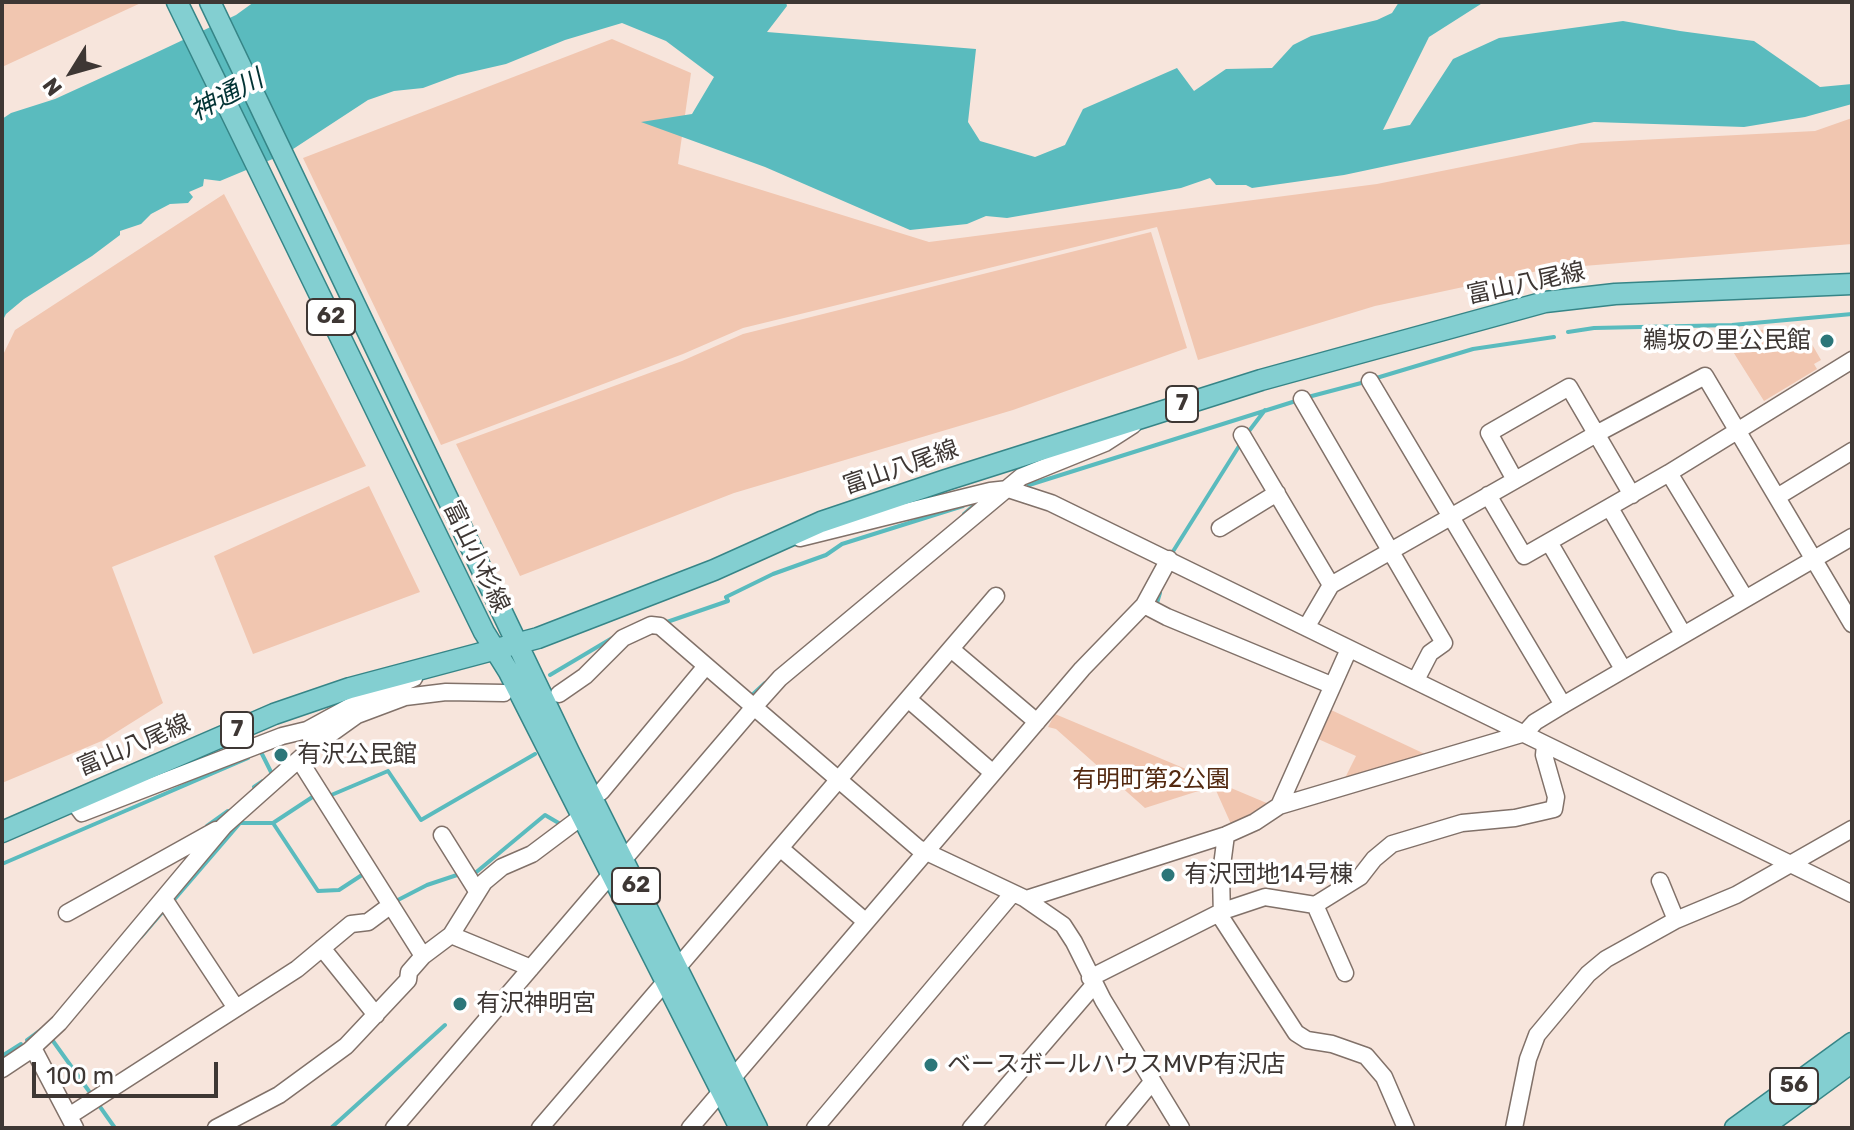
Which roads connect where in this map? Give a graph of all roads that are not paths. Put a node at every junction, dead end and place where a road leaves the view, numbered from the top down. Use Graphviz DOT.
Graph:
graph roads {
  1 [pos="177,2"];
  2 [pos="210,2"];
  3 [pos="1852,284"];
  4 [pos="1852,360"];
  5 [pos="1370,381"];
  6 [pos="1302,399"];
  7 [pos="1153,413"];
  8 [pos="1738,430"];
  9 [pos="1598,433"];
  10 [pos="1242,435"];
  11 [pos="1852,451"];
  12 [pos="1669,473"];
  13 [pos="1515,480"];
  14 [pos="1008,489"];
  15 [pos="1277,493"];
  16 [pos="1488,495"];
  17 [pos="1632,495"];
  18 [pos="1777,497"];
  19 [pos="1610,508"];
  20 [pos="1450,516"];
  21 [pos="1220,528"];
  22 [pos="1852,537"];
  23 [pos="1549,542"];
  24 [pos="774,545"];
  25 [pos="1390,553"];
  26 [pos="1169,559"];
  27 [pos="1814,559"];
  28 [pos="1331,585"];
  29 [pos="996,596"];
  30 [pos="1745,598"];
  31 [pos="1144,605"];
  32 [pos="1852,624"];
  33 [pos="1307,626"];
  34 [pos="1683,634"];
  35 [pos="489,641"];
  36 [pos="519,643"];
  37 [pos="951,649"];
  38 [pos="1349,649"];
  39 [pos="454,659"];
  40 [pos="706,666"];
  41 [pos="1623,669"];
  42 [pos="1416,680"];
  43 [pos="1331,685"];
  44 [pos="504,693"];
  45 [pos="559,694"];
  46 [pos="908,699"];
  47 [pos="1563,705"];
  48 [pos="754,707"];
  49 [pos="1037,722"];
  50 [pos="1525,733"];
  51 [pos="311,737"];
  52 [pos="1545,745"];
  53 [pos="300,761"];
  54 [pos="993,773"];
  55 [pos="840,779"];
  56 [pos="601,792"];
  57 [pos="73,801"];
  58 [pos="1279,806"];
  59 [pos="576,821"];
  60 [pos="224,826"];
  61 [pos="1852,829"];
  62 [pos="2,832"];
  63 [pos="442,835"];
  64 [pos="1226,835"];
  65 [pos="780,848"];
  66 [pos="927,850"];
  67 [pos="1792,864"];
  68 [pos="618,867"];
  69 [pos="1660,881"];
  70 [pos="477,891"];
  71 [pos="1852,894"];
  72 [pos="1020,896"];
  73 [pos="164,899"];
  74 [pos="391,905"];
  75 [pos="1315,905"];
  76 [pos="1223,911"];
  77 [pos="67,913"];
  78 [pos="1676,920"];
  79 [pos="865,921"];
  80 [pos="451,935"];
  81 [pos="322,948"];
  82 [pos="423,956"];
  83 [pos="531,968"];
  84 [pos="1345,973"];
  85 [pos="671,975"];
  86 [pos="1092,982"];
  87 [pos="236,1008"];
  88 [pos="376,1015"];
  89 [pos="1852,1043"];
  90 [pos="33,1048"];
  91 [pos="1852,1062"];
  92 [pos="2,1069"];
  93 [pos="1152,1082"];
  94 [pos="727,1083"];
  95 [pos="72,1122"];
  96 [pos="216,1128"];
  97 [pos="394,1128"];
  98 [pos="540,1128"];
  99 [pos="690,1128"];
  100 [pos="740,1128"];
  101 [pos="757,1128"];
  102 [pos="815,1128"];
  103 [pos="971,1128"];
  104 [pos="1114,1128"];
  105 [pos="1181,1128"];
  106 [pos="1406,1128"];
  107 [pos="1514,1128"];
  108 [pos="1735,1128"];
  109 [pos="1762,1128"];
  1 -- 35 [label="main road, 富山小杉線 / 62"];
  2 -- 36 [label="main road, 富山小杉線 / 62"];
  3 -- 7 [label="main road, 富山八尾線 / 7"];
  4 -- 8 [label="street"];
  5 -- 20 [label="street"];
  6 -- 25 [label="street"];
  7 -- 14 [label="street"];
  7 -- 24 [label="main road, 富山八尾線 / 7"];
  8 -- 9 [label="street"];
  8 -- 12 [label="street"];
  8 -- 18 [label="street"];
  9 -- 13 [label="street"];
  9 -- 13 [label="street"];
  9 -- 17 [label="street"];
  10 -- 15 [label="street"];
  11 -- 18 [label="street"];
  12 -- 17 [label="street"];
  12 -- 30 [label="street"];
  13 -- 16 [label="street"];
  14 -- 24 [label="street"];
  14 -- 26 [label="street"];
  14 -- 48 [label="street"];
  15 -- 21 [label="street"];
  15 -- 28 [label="street"];
  16 -- 20 [label="street"];
  16 -- 23 [label="street"];
  17 -- 19 [label="street"];
  18 -- 27 [label="street"];
  19 -- 23 [label="street"];
  19 -- 34 [label="street"];
  20 -- 25 [label="street"];
  20 -- 47 [label="street"];
  22 -- 27 [label="street"];
  23 -- 41 [label="street"];
  24 -- 36 [label="main road, 富山八尾線 / 7"];
  25 -- 28 [label="street"];
  25 -- 42 [label="street"];
  26 -- 31 [label="street"];
  26 -- 33 [label="street"];
  27 -- 30 [label="street"];
  27 -- 32 [label="street"];
  28 -- 33 [label="street"];
  29 -- 37 [label="street"];
  30 -- 34 [label="street"];
  31 -- 43 [label="street"];
  31 -- 49 [label="street"];
  33 -- 38 [label="street"];
  34 -- 41 [label="street"];
  35 -- 36 [label="main road, 富山八尾線 / 7"];
  35 -- 39 [label="main road, 富山八尾線 / 7"];
  35 -- 68 [label="main road, 富山小杉線 / 62"];
  36 -- 68 [label="main road, 富山小杉線 / 62"];
  37 -- 46 [label="street"];
  37 -- 49 [label="street"];
  38 -- 42 [label="street"];
  38 -- 43 [label="street"];
  39 -- 51 [label="street"];
  39 -- 57 [label="main road, 富山八尾線 / 7"];
  40 -- 45 [label="street"];
  40 -- 48 [label="street"];
  40 -- 56 [label="street"];
  41 -- 47 [label="street"];
  42 -- 50 [label="street"];
  43 -- 58 [label="street"];
  44 -- 51 [label="street"];
  46 -- 54 [label="street"];
  46 -- 55 [label="street"];
  47 -- 50 [label="street"];
  48 -- 55 [label="street"];
  48 -- 68 [label="street"];
  49 -- 54 [label="street"];
  50 -- 52 [label="street"];
  50 -- 58 [label="street"];
  51 -- 53 [label="street"];
  51 -- 57 [label="street"];
  52 -- 67 [label="street"];
  52 -- 75 [label="street"];
  53 -- 60 [label="street"];
  53 -- 74 [label="street"];
  54 -- 66 [label="street"];
  55 -- 65 [label="street"];
  55 -- 66 [label="street"];
  57 -- 62 [label="main road, 富山八尾線 / 7"];
  58 -- 64 [label="street"];
  59 -- 70 [label="street"];
  60 -- 73 [label="street"];
  60 -- 77 [label="street"];
  61 -- 67 [label="street"];
  63 -- 70 [label="street"];
  64 -- 72 [label="street"];
  64 -- 76 [label="street"];
  65 -- 79 [label="street"];
  65 -- 85 [label="street"];
  66 -- 72 [label="street"];
  66 -- 79 [label="street"];
  67 -- 71 [label="street"];
  67 -- 78 [label="street"];
  68 -- 83 [label="street"];
  68 -- 85 [label="main road, 富山小杉線 / 62"];
  69 -- 78 [label="street"];
  70 -- 80 [label="street"];
  72 -- 86 [label="street"];
  72 -- 102 [label="street"];
  73 -- 87 [label="street"];
  73 -- 90 [label="street"];
  74 -- 81 [label="street"];
  74 -- 82 [label="street"];
  75 -- 76 [label="street"];
  75 -- 84 [label="street"];
  76 -- 86 [label="street"];
  76 -- 106 [label="street"];
  78 -- 107 [label="street"];
  79 -- 94 [label="street"];
  80 -- 82 [label="street"];
  80 -- 83 [label="street"];
  81 -- 87 [label="street"];
  81 -- 88 [label="street"];
  82 -- 88 [label="street"];
  83 -- 97 [label="street"];
  85 -- 94 [label="main road, 富山小杉線 / 62"];
  85 -- 98 [label="street"];
  86 -- 93 [label="street"];
  86 -- 103 [label="street"];
  87 -- 95 [label="street"];
  88 -- 96 [label="street"];
  89 -- 108 [label="main road, 56"];
  90 -- 92 [label="street"];
  90 -- 95 [label="street"];
  91 -- 109 [label="main road, 56"];
  93 -- 104 [label="street"];
  93 -- 105 [label="street"];
  94 -- 99 [label="street"];
  94 -- 100 [label="main road, 富山小杉線 / 62"];
  94 -- 101 [label="main road, 富山小杉線 / 62"];
}
